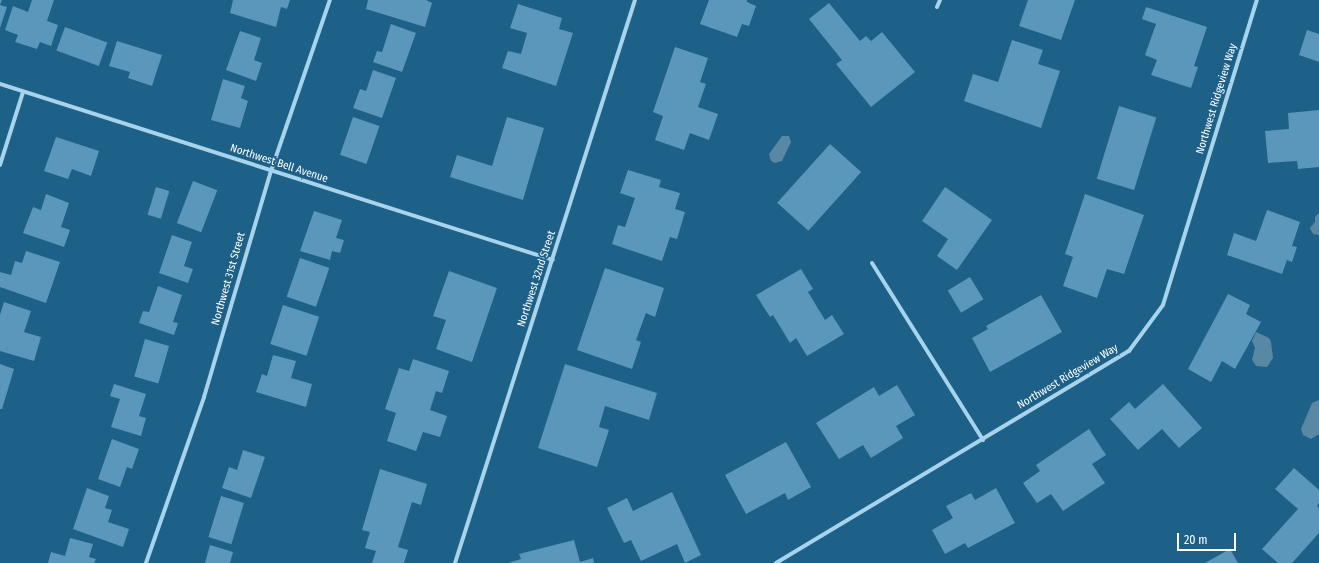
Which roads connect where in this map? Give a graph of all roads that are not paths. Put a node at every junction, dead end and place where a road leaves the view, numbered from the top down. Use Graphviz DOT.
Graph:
graph roads {
  1 [pos="330,0"];
  2 [pos="635,0"];
  3 [pos="940,0"];
  4 [pos="1256,0"];
  5 [pos="938,7"];
  6 [pos="0,84"];
  7 [pos="23,92"];
  8 [pos="0,164"];
  9 [pos="271,171"];
  10 [pos="552,260"];
  11 [pos="872,263"];
  12 [pos="983,440"];
  13 [pos="146,563"];
  14 [pos="455,563"];
  15 [pos="776,563"];
  1 -- 9 [label="street, Northwest 31st Street"];
  2 -- 10 [label="street, Northwest 32nd Street"];
  3 -- 5 [label="street"];
  4 -- 12 [label="street, Northwest Ridgeview Way"];
  6 -- 7 [label="street, Northwest Bell Avenue"];
  7 -- 8 [label="street"];
  7 -- 9 [label="street, Northwest Bell Avenue"];
  9 -- 10 [label="street, Northwest Bell Avenue"];
  9 -- 13 [label="street, Northwest 31st Street"];
  10 -- 14 [label="street, Northwest 32nd Street"];
  11 -- 12 [label="street"];
  12 -- 15 [label="street, Northwest Ridgeview Way"];
}
